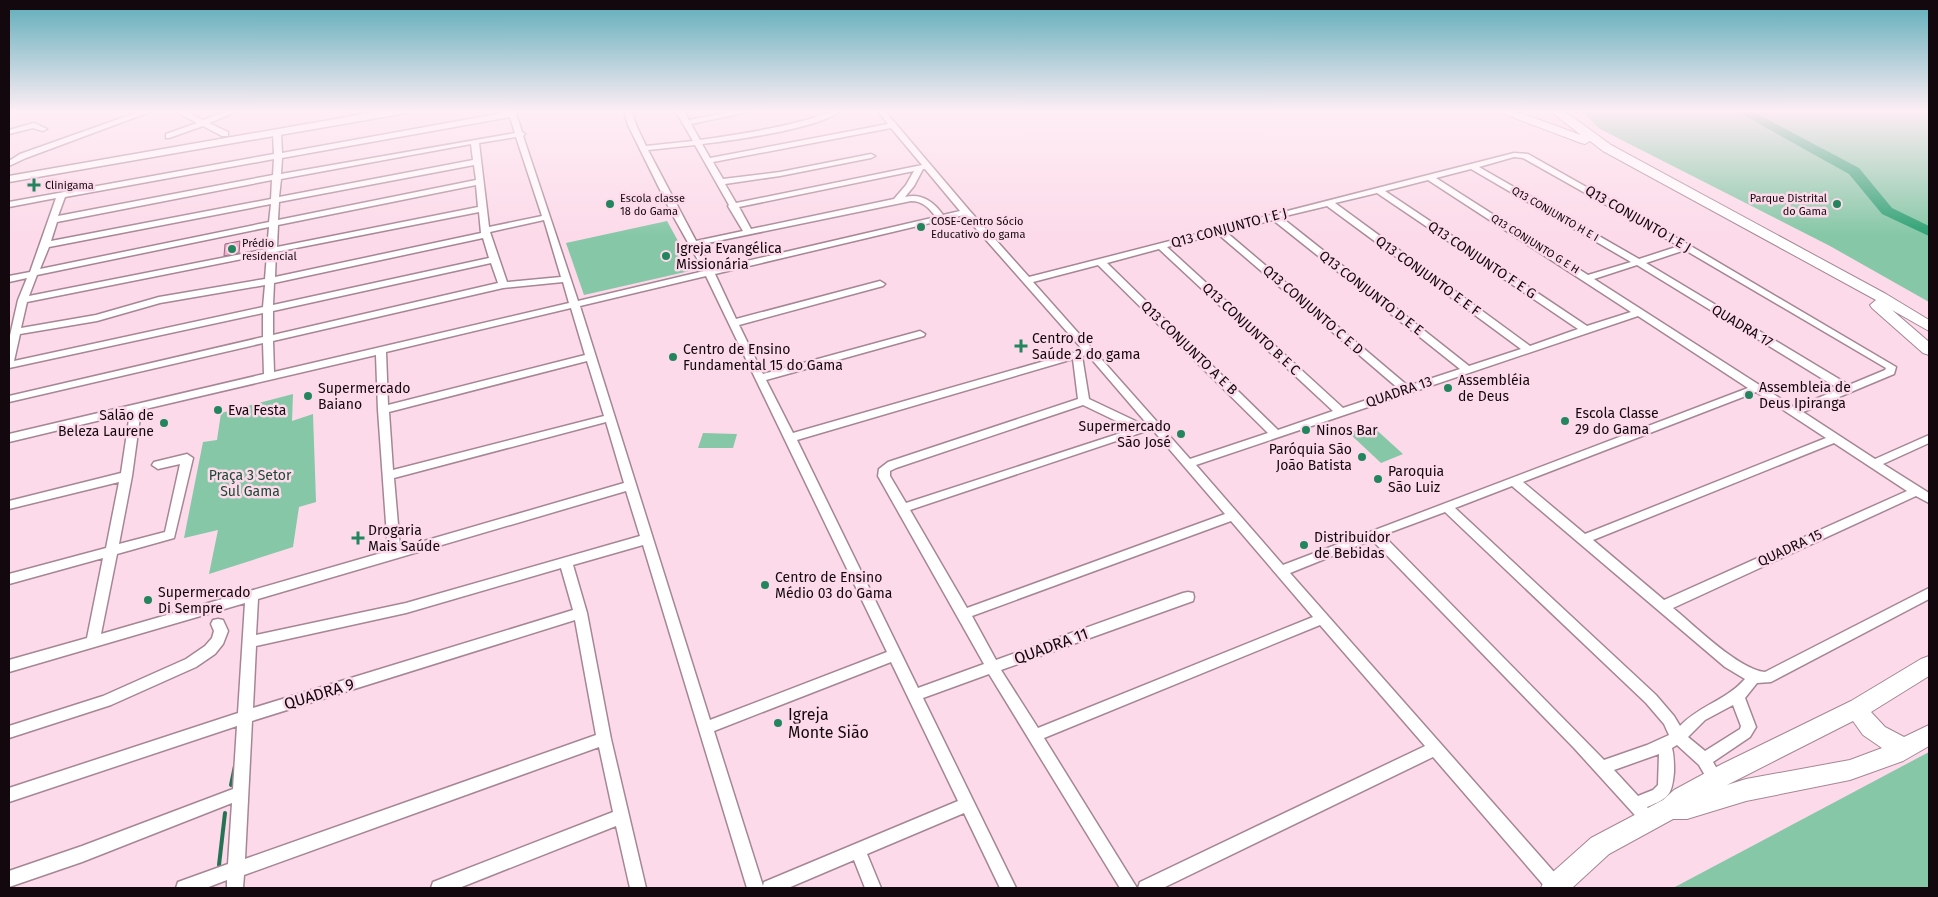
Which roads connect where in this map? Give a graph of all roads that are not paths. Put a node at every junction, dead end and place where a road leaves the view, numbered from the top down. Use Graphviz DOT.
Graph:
graph roads {
  1 [pos="35,152"];
  2 [pos="147,152"];
  3 [pos="278,152"];
  4 [pos="300,152"];
  5 [pos="410,152"];
  6 [pos="476,152"];
  7 [pos="526,152"];
  8 [pos="646,152"];
  9 [pos="702,152"];
  10 [pos="754,152"];
  11 [pos="913,152"];
  12 [pos="1614,152"];
  13 [pos="278,156"];
  14 [pos="871,156"];
  15 [pos="707,161"];
  16 [pos="476,162"];
  17 [pos="9,164"];
  18 [pos="1472,166"];
  19 [pos="924,167"];
  20 [pos="1429,177"];
  21 [pos="9,178"];
  22 [pos="276,178"];
  23 [pos="480,182"];
  24 [pos="720,182"];
  25 [pos="1378,190"];
  26 [pos="61,194"];
  27 [pos="274,200"];
  28 [pos="897,201"];
  29 [pos="1328,202"];
  30 [pos="9,204"];
  31 [pos="732,206"];
  32 [pos="482,209"];
  33 [pos="966,212"];
  34 [pos="1274,216"];
  35 [pos="547,217"];
  36 [pos="941,218"];
  37 [pos="53,220"];
  38 [pos="273,225"];
  39 [pos="1219,230"];
  40 [pos="748,231"];
  41 [pos="485,233"];
  42 [pos="692,244"];
  43 [pos="45,245"];
  44 [pos="1161,246"];
  45 [pos="1686,246"];
  46 [pos="272,251"];
  47 [pos="493,260"];
  48 [pos="1101,262"];
  49 [pos="1638,262"];
  50 [pos="1829,269"];
  51 [pos="32,273"];
  52 [pos="710,274"];
  53 [pos="1588,278"];
  54 [pos="9,279"];
  55 [pos="566,279"];
  56 [pos="1028,280"];
  57 [pos="270,281"];
  58 [pos="880,284"];
  59 [pos="503,285"];
  60 [pos="23,300"];
  61 [pos="574,305"];
  62 [pos="268,309"];
  63 [pos="1640,312"];
  64 [pos="732,323"];
  65 [pos="1929,326"];
  66 [pos="1586,330"];
  67 [pos="16,332"];
  68 [pos="920,334"];
  69 [pos="267,341"];
  70 [pos="1528,349"];
  71 [pos="1929,350"];
  72 [pos="381,351"];
  73 [pos="1090,351"];
  74 [pos="1077,355"];
  75 [pos="590,357"];
  76 [pos="9,360"];
  77 [pos="9,365"];
  78 [pos="1467,369"];
  79 [pos="269,377"];
  80 [pos="761,378"];
  81 [pos="1757,388"];
  82 [pos="1847,389"];
  83 [pos="1406,390"];
  84 [pos="9,399"];
  85 [pos="1084,401"];
  86 [pos="136,408"];
  87 [pos="383,410"];
  88 [pos="1341,412"];
  89 [pos="1794,412"];
  90 [pos="608,418"];
  91 [pos="1149,427"];
  92 [pos="1276,434"];
  93 [pos="9,438"];
  94 [pos="790,438"];
  95 [pos="1835,439"];
  96 [pos="1929,439"];
  97 [pos="1875,463"];
  98 [pos="1187,464"];
  99 [pos="158,465"];
  100 [pos="389,475"];
  101 [pos="126,476"];
  102 [pos="1514,481"];
  103 [pos="629,486"];
  104 [pos="1917,491"];
  105 [pos="1929,499"];
  106 [pos="9,505"];
  107 [pos="1446,507"];
  108 [pos="904,508"];
  109 [pos="1232,516"];
  110 [pos="1374,534"];
  111 [pos="646,539"];
  112 [pos="1584,539"];
  113 [pos="109,552"];
  114 [pos="394,554"];
  115 [pos="566,562"];
  116 [pos="1281,571"];
  117 [pos="9,579"];
  118 [pos="1929,593"];
  119 [pos="252,596"];
  120 [pos="1188,597"];
  121 [pos="1664,606"];
  122 [pos="580,613"];
  123 [pos="964,614"];
  124 [pos="1322,619"];
  125 [pos="218,624"];
  126 [pos="93,642"];
  127 [pos="250,642"];
  128 [pos="894,655"];
  129 [pos="1929,664"];
  130 [pos="9,666"];
  131 [pos="992,668"];
  132 [pos="1753,677"];
  133 [pos="914,695"];
  134 [pos="1737,696"];
  135 [pos="1859,708"];
  136 [pos="245,717"];
  137 [pos="706,728"];
  138 [pos="9,732"];
  139 [pos="1929,735"];
  140 [pos="1034,736"];
  141 [pos="1678,737"];
  142 [pos="604,739"];
  143 [pos="1664,745"];
  144 [pos="1436,748"];
  145 [pos="1906,748"];
  146 [pos="1704,760"];
  147 [pos="1602,767"];
  148 [pos="1715,779"];
  149 [pos="241,793"];
  150 [pos="9,795"];
  151 [pos="968,804"];
  152 [pos="1671,808"];
  153 [pos="1642,812"];
  154 [pos="622,816"];
  155 [pos="858,851"];
  156 [pos="236,869"];
  157 [pos="9,879"];
  158 [pos="184,888"];
  159 [pos="235,888"];
  160 [pos="439,888"];
  161 [pos="638,888"];
  162 [pos="755,888"];
  163 [pos="770,888"];
  164 [pos="873,888"];
  165 [pos="1008,888"];
  166 [pos="1129,888"];
  167 [pos="1146,888"];
  168 [pos="1555,888"];
  1 -- 17 [label="street"];
  2 -- 21 [label="main road"];
  3 -- 13 [label="street"];
  4 -- 13 [label="street"];
  5 -- 22 [label="street"];
  6 -- 16 [label="street"];
  7 -- 35 [label="street"];
  8 -- 42 [label="street"];
  9 -- 15 [label="street"];
  10 -- 15 [label="street"];
  11 -- 19 [label="street"];
  12 -- 50 [label="highway"];
  13 -- 22 [label="street"];
  13 -- 26 [label="street"];
  14 -- 24 [label="street"];
  15 -- 24 [label="street"];
  16 -- 23 [label="street"];
  16 -- 27 [label="street"];
  18 -- 20 [label="street, Q13 CONJUNTO I E J"];
  18 -- 45 [label="street, Q13 CONJUNTO I E J"];
  18 -- 49 [label="street, Q13 CONJUNTO H E I"];
  19 -- 28 [label="street"];
  19 -- 31 [label="street"];
  19 -- 33 [label="street"];
  20 -- 25 [label="street, Q13 CONJUNTO I E J"];
  20 -- 53 [label="street, Q13 CONJUNTO G E H"];
  22 -- 27 [label="street"];
  22 -- 37 [label="street"];
  23 -- 32 [label="street"];
  23 -- 38 [label="street"];
  24 -- 31 [label="street"];
  25 -- 29 [label="street, Q13 CONJUNTO I E J"];
  25 -- 66 [label="street, Q13 CONJUNTO F E G"];
  26 -- 30 [label="street"];
  26 -- 37 [label="street"];
  27 -- 38 [label="street"];
  27 -- 43 [label="street"];
  28 -- 36 [label="street"];
  28 -- 40 [label="street"];
  29 -- 34 [label="street, Q13 CONJUNTO I E J"];
  29 -- 70 [label="street, Q13 CONJUNTO E E F"];
  31 -- 40 [label="street"];
  32 -- 41 [label="street"];
  32 -- 46 [label="street"];
  33 -- 36 [label="street"];
  33 -- 56 [label="street"];
  34 -- 39 [label="street, Q13 CONJUNTO I E J"];
  34 -- 78 [label="street, Q13 CONJUNTO D E E"];
  35 -- 41 [label="street"];
  35 -- 55 [label="street"];
  36 -- 52 [label="street"];
  37 -- 43 [label="street"];
  38 -- 46 [label="street"];
  38 -- 51 [label="street"];
  39 -- 44 [label="street, Q13 CONJUNTO I E J"];
  39 -- 83 [label="street, Q13 CONJUNTO C E D"];
  40 -- 42 [label="street"];
  41 -- 47 [label="street"];
  41 -- 57 [label="street"];
  42 -- 52 [label="street"];
  43 -- 51 [label="street"];
  44 -- 48 [label="street, Q13 CONJUNTO I E J"];
  44 -- 88 [label="street, Q13 CONJUNTO B E C"];
  45 -- 49 [label="street"];
  45 -- 82 [label="street, Q13 CONJUNTO I E J"];
  46 -- 57 [label="street"];
  46 -- 60 [label="street"];
  47 -- 59 [label="street"];
  47 -- 62 [label="street"];
  48 -- 56 [label="street, Q13 CONJUNTO I E J"];
  48 -- 92 [label="street, Q13 CONJUNTO A E B"];
  49 -- 53 [label="street"];
  49 -- 82 [label="street, QUADRA 17"];
  50 -- 65 [label="highway"];
  50 -- 71 [label="highway"];
  51 -- 54 [label="street"];
  51 -- 60 [label="street"];
  52 -- 61 [label="street"];
  52 -- 64 [label="street"];
  53 -- 63 [label="street, Q13 CONJUNTO G E H"];
  55 -- 59 [label="street"];
  55 -- 61 [label="street"];
  56 -- 73 [label="street"];
  57 -- 62 [label="street"];
  57 -- 67 [label="street"];
  58 -- 64 [label="street"];
  59 -- 69 [label="street"];
  60 -- 67 [label="street"];
  61 -- 72 [label="street"];
  61 -- 75 [label="street"];
  62 -- 69 [label="street"];
  62 -- 77 [label="street"];
  63 -- 66 [label="street, QUADRA 13"];
  63 -- 81 [label="street, Q13 CONJUNTO G E H"];
  64 -- 80 [label="street"];
  66 -- 70 [label="street, QUADRA 13"];
  67 -- 76 [label="street"];
  68 -- 80 [label="street"];
  69 -- 79 [label="street"];
  69 -- 84 [label="street"];
  70 -- 78 [label="street, QUADRA 13"];
  72 -- 79 [label="street"];
  72 -- 87 [label="street"];
  73 -- 74 [label="street"];
  73 -- 91 [label="street"];
  74 -- 85 [label="street"];
  74 -- 94 [label="street"];
  75 -- 87 [label="street"];
  75 -- 90 [label="street"];
  78 -- 83 [label="street, QUADRA 13"];
  79 -- 86 [label="street"];
  80 -- 94 [label="street"];
  81 -- 89 [label="street, Q13 CONJUNTO G E H"];
  81 -- 102 [label="street"];
  82 -- 89 [label="street, Q13 CONJUNTO I E J"];
  83 -- 88 [label="street, QUADRA 13"];
  85 -- 91 [label="street"];
  85 -- 108 [label="street"];
  86 -- 93 [label="street"];
  86 -- 101 [label="street"];
  87 -- 100 [label="street"];
  88 -- 92 [label="street, QUADRA 13"];
  89 -- 95 [label="street, Q13 CONJUNTO G E H"];
  90 -- 100 [label="street"];
  90 -- 103 [label="street"];
  91 -- 98 [label="street"];
  91 -- 108 [label="street"];
  92 -- 98 [label="street, QUADRA 13"];
  94 -- 128 [label="street"];
  95 -- 97 [label="street, Q13 CONJUNTO G E H"];
  95 -- 112 [label="street"];
  96 -- 97 [label="street"];
  97 -- 104 [label="street, Q13 CONJUNTO G E H"];
  98 -- 109 [label="street"];
  99 -- 113 [label="street"];
  100 -- 114 [label="street"];
  101 -- 106 [label="street"];
  101 -- 113 [label="street"];
  102 -- 107 [label="street"];
  102 -- 112 [label="street"];
  103 -- 111 [label="street"];
  103 -- 114 [label="street"];
  104 -- 105 [label="street, Q13 CONJUNTO G E H"];
  104 -- 121 [label="street, QUADRA 15"];
  107 -- 110 [label="street"];
  107 -- 141 [label="street"];
  108 -- 123 [label="street"];
  109 -- 116 [label="street"];
  109 -- 123 [label="street"];
  110 -- 116 [label="street"];
  110 -- 147 [label="street"];
  111 -- 115 [label="street"];
  111 -- 137 [label="street"];
  112 -- 121 [label="street"];
  113 -- 117 [label="street"];
  113 -- 126 [label="street"];
  114 -- 119 [label="street"];
  115 -- 122 [label="street"];
  115 -- 127 [label="street"];
  116 -- 124 [label="street"];
  118 -- 132 [label="street"];
  119 -- 126 [label="street"];
  119 -- 127 [label="street"];
  120 -- 131 [label="street, QUADRA 11"];
  121 -- 132 [label="street"];
  122 -- 136 [label="street, QUADRA 9"];
  122 -- 142 [label="street"];
  123 -- 131 [label="street"];
  124 -- 140 [label="street"];
  124 -- 144 [label="street"];
  125 -- 138 [label="street"];
  126 -- 130 [label="street"];
  127 -- 136 [label="street"];
  128 -- 133 [label="street"];
  128 -- 137 [label="street"];
  129 -- 135 [label="highway"];
  131 -- 133 [label="street, QUADRA 11"];
  131 -- 140 [label="street"];
  132 -- 134 [label="street"];
  133 -- 151 [label="street"];
  134 -- 141 [label="street"];
  134 -- 146 [label="street"];
  135 -- 145 [label="highway"];
  135 -- 148 [label="highway"];
  136 -- 149 [label="street"];
  136 -- 150 [label="street, QUADRA 9"];
  137 -- 162 [label="street"];
  139 -- 145 [label="highway"];
  140 -- 166 [label="street"];
  141 -- 143 [label="street"];
  141 -- 146 [label="street"];
  142 -- 154 [label="street"];
  142 -- 156 [label="street"];
  143 -- 147 [label="street"];
  143 -- 153 [label="street"];
  144 -- 167 [label="street"];
  144 -- 168 [label="street"];
  145 -- 152 [label="highway"];
  146 -- 148 [label="street"];
  147 -- 153 [label="street"];
  148 -- 152 [label="highway"];
  149 -- 156 [label="street"];
  149 -- 157 [label="street"];
  151 -- 155 [label="street"];
  151 -- 165 [label="street"];
  152 -- 153 [label="highway"];
  153 -- 168 [label="highway"];
  154 -- 160 [label="street"];
  154 -- 161 [label="street"];
  155 -- 163 [label="street"];
  155 -- 164 [label="street"];
  156 -- 158 [label="street"];
  156 -- 159 [label="street"];
}
